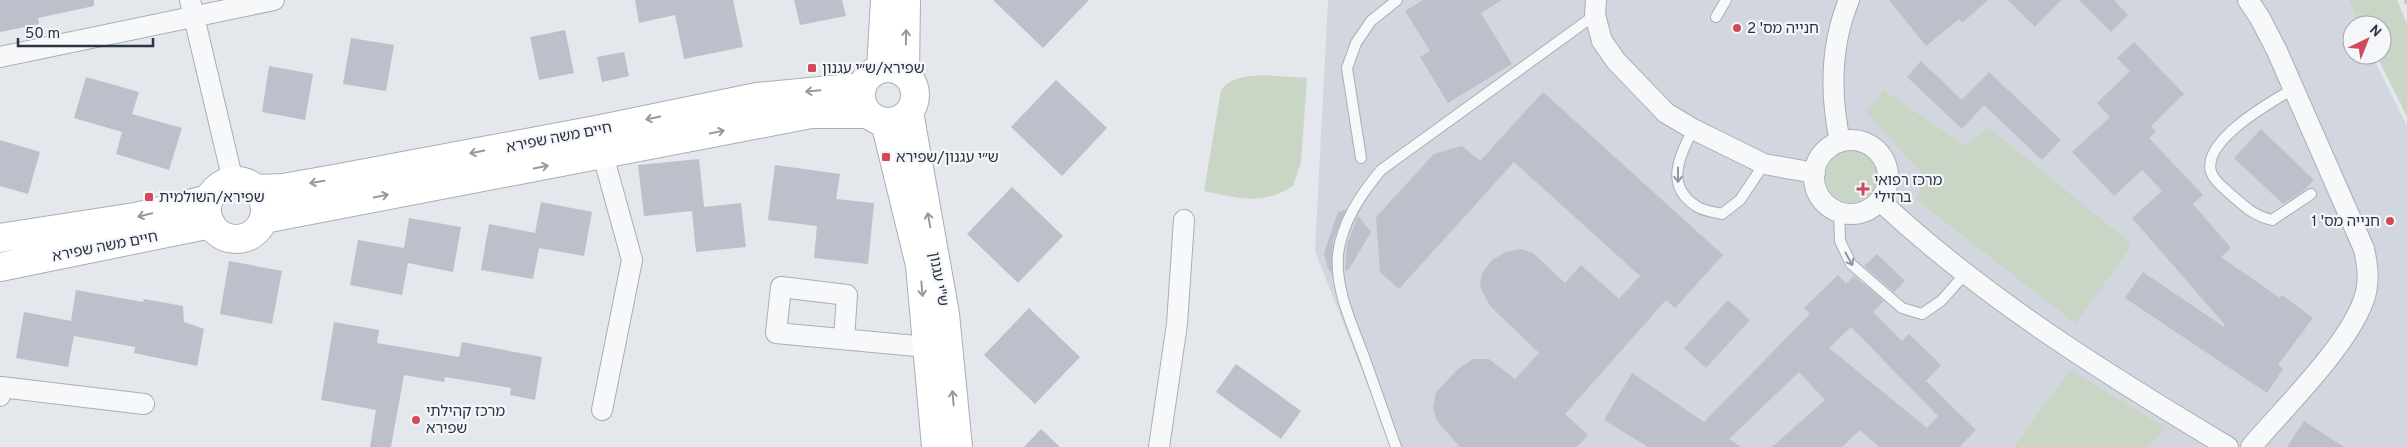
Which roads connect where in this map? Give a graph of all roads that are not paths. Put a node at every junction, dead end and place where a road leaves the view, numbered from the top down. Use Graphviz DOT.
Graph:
graph roads {
  1 [pos="274,0"];
  2 [pos="885,0"];
  3 [pos="906,0"];
  4 [pos="1397,0"];
  5 [pos="1726,0"];
  6 [pos="1849,0"];
  7 [pos="1864,0"];
  8 [pos="2248,0"];
  9 [pos="1596,7"];
  10 [pos="192,8"];
  11 [pos="1716,17"];
  12 [pos="0,57"];
  13 [pos="883,77"];
  14 [pos="2293,89"];
  15 [pos="1833,97"];
  16 [pos="888,116"];
  17 [pos="1693,130"];
  18 [pos="1840,142"];
  19 [pos="603,155"];
  20 [pos="1361,158"];
  21 [pos="1764,164"];
  22 [pos="1815,173"];
  23 [pos="245,185"];
  24 [pos="2311,194"];
  25 [pos="1880,200"];
  26 [pos="210,211"];
  27 [pos="1840,212"];
  28 [pos="264,219"];
  29 [pos="1184,220"];
  30 [pos="0,238"];
  31 [pos="0,267"];
  32 [pos="1966,274"];
  33 [pos="844,339"];
  34 [pos="927,347"];
  35 [pos="0,396"];
  36 [pos="144,404"];
  37 [pos="602,410"];
  38 [pos="2206,441"];
  39 [pos="936,447"];
  40 [pos="958,447"];
  41 [pos="1160,447"];
  42 [pos="1396,447"];
  43 [pos="2228,447"];
  44 [pos="2251,447"];
  1 -- 10 [label="street"];
  2 -- 13 [label="street"];
  13 -- 3 [label="street, one-way"];
  4 -- 20 [label="lane"];
  5 -- 11 [label="lane"];
  6 -- 15 [label="street"];
  7 -- 15 [label="street"];
  8 -- 14 [label="street"];
  9 -- 17 [label="street"];
  9 -- 42 [label="lane"];
  10 -- 12 [label="street"];
  10 -- 23 [label="street"];
  13 -- 16 [label="street"];
  13 -- 16 [label="street"];
  13 -- 23 [label="street, חיים משה שפירא, one-way"];
  14 -- 24 [label="lane"];
  14 -- 44 [label="street"];
  15 -- 18 [label="street"];
  19 -- 16 [label="street, חיים משה שפירא, one-way"];
  16 -- 34 [label="street, ש\"י עגנון, one-way"];
  40 -- 16 [label="street, ש\"י עגנון, one-way"];
  17 -- 21 [label="street"];
  17 -- 21 [label="lane, one-way"];
  18 -- 22 [label="street"];
  18 -- 25 [label="street"];
  28 -- 19 [label="street, חיים משה שפירא, one-way"];
  19 -- 37 [label="street"];
  21 -- 22 [label="street"];
  22 -- 27 [label="street"];
  23 -- 26 [label="street"];
  23 -- 28 [label="street"];
  25 -- 27 [label="street"];
  25 -- 32 [label="street"];
  26 -- 28 [label="street"];
  26 -- 30 [label="street, חיים משה שפירא, one-way"];
  26 -- 31 [label="street, חיים משה שפירא"];
  27 -- 32 [label="lane, one-way"];
  29 -- 41 [label="street"];
  32 -- 38 [label="street"];
  33 -- 34 [label="street"];
  34 -- 39 [label="street, ש\"י עגנון"];
  35 -- 36 [label="street"];
  38 -- 43 [label="street"];
}
